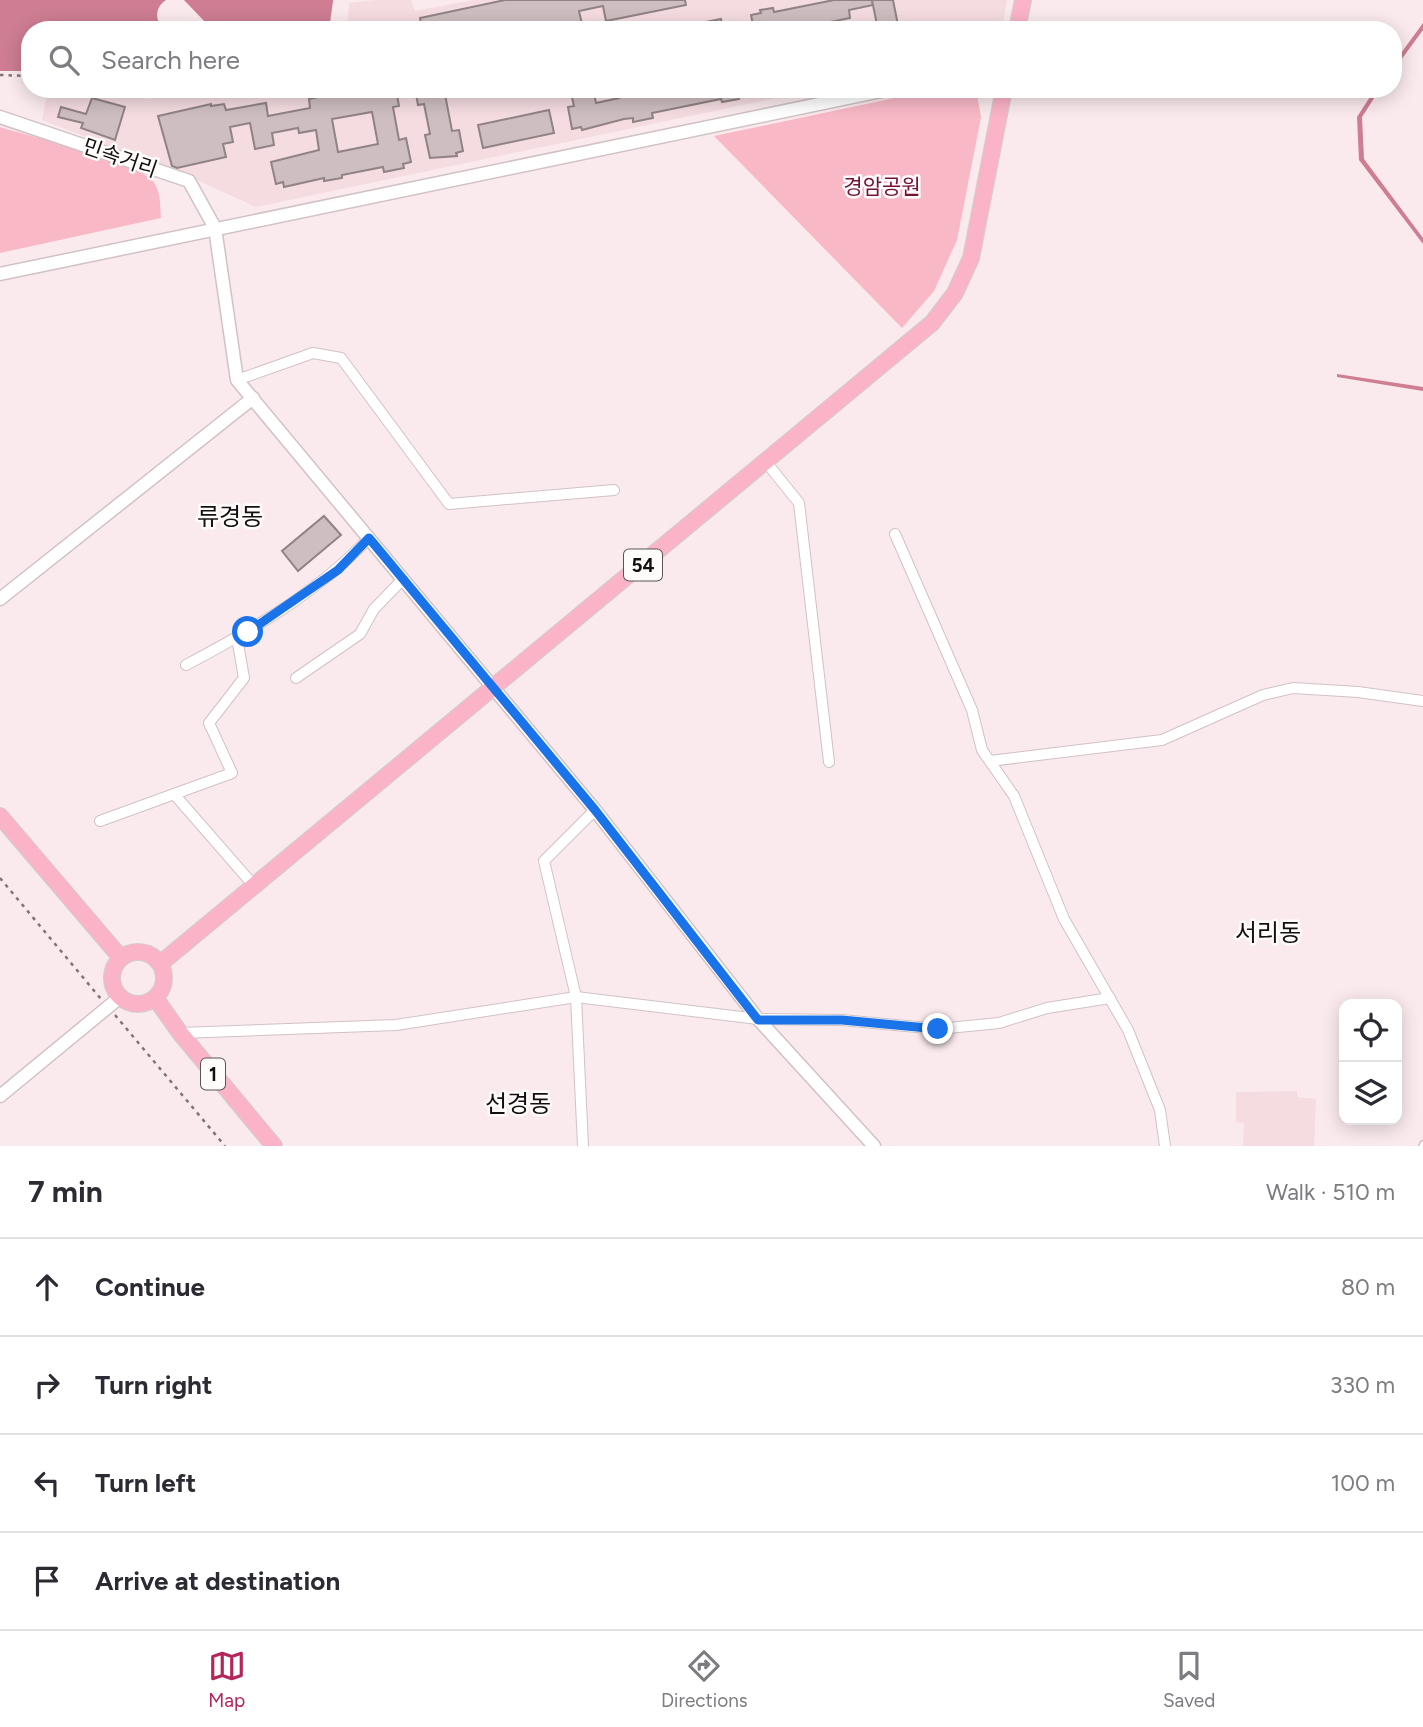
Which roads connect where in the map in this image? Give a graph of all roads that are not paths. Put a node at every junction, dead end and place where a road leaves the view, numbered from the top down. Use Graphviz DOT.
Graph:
graph roads {
  1 [pos="1023,0"];
  2 [pos="1019,21"];
  3 [pos="847,98"];
  4 [pos="1002,98"];
  5 [pos="0,117"];
  6 [pos="215,228"];
  7 [pos="0,274"];
  8 [pos="237,380"];
  9 [pos="253,398"];
  10 [pos="766,462"];
  11 [pos="614,490"];
  12 [pos="895,534"];
  13 [pos="369,538"];
  14 [pos="403,579"];
  15 [pos="0,599"];
  16 [pos="237,638"];
  17 [pos="186,665"];
  18 [pos="296,678"];
  19 [pos="494,688"];
  20 [pos="1423,701"];
  21 [pos="990,761"];
  22 [pos="829,762"];
  23 [pos="174,794"];
  24 [pos="595,810"];
  25 [pos="0,816"];
  26 [pos="100,821"];
  27 [pos="255,887"];
  28 [pos="121,958"];
  29 [pos="161,963"];
  30 [pos="576,997"];
  31 [pos="119,998"];
  32 [pos="1110,998"];
  33 [pos="156,999"];
  34 [pos="758,1020"];
  35 [pos="180,1033"];
  36 [pos="0,1097"];
  37 [pos="869,1144"];
  38 [pos="274,1146"];
  39 [pos="583,1146"];
  40 [pos="1165,1146"];
  1 -- 2 [label="main road"];
  3 -- 6 [label="street"];
  4 -- 10 [label="main road, 54"];
  5 -- 6 [label="street, 민속거리"];
  6 -- 7 [label="street"];
  6 -- 8 [label="street"];
  8 -- 9 [label="street"];
  8 -- 11 [label="street"];
  9 -- 13 [label="street"];
  9 -- 15 [label="street"];
  10 -- 19 [label="main road, 54"];
  10 -- 22 [label="street"];
  12 -- 21 [label="street"];
  13 -- 14 [label="street"];
  13 -- 16 [label="street"];
  14 -- 18 [label="street"];
  14 -- 19 [label="street"];
  16 -- 17 [label="street"];
  16 -- 23 [label="street"];
  19 -- 24 [label="street"];
  19 -- 27 [label="main road, 54"];
  20 -- 21 [label="street"];
  21 -- 32 [label="street"];
  23 -- 26 [label="street"];
  23 -- 27 [label="street"];
  24 -- 30 [label="street"];
  24 -- 34 [label="street"];
  25 -- 28 [label="main road"];
  27 -- 29 [label="main road, 54"];
  28 -- 29 [label="main road"];
  28 -- 31 [label="main road"];
  29 -- 33 [label="main road"];
  30 -- 34 [label="street"];
  30 -- 35 [label="street"];
  30 -- 39 [label="street"];
  31 -- 33 [label="main road"];
  31 -- 36 [label="street"];
  32 -- 34 [label="street"];
  32 -- 40 [label="street"];
  33 -- 35 [label="main road, 1"];
  34 -- 37 [label="street"];
  35 -- 38 [label="main road, 1"];
}
